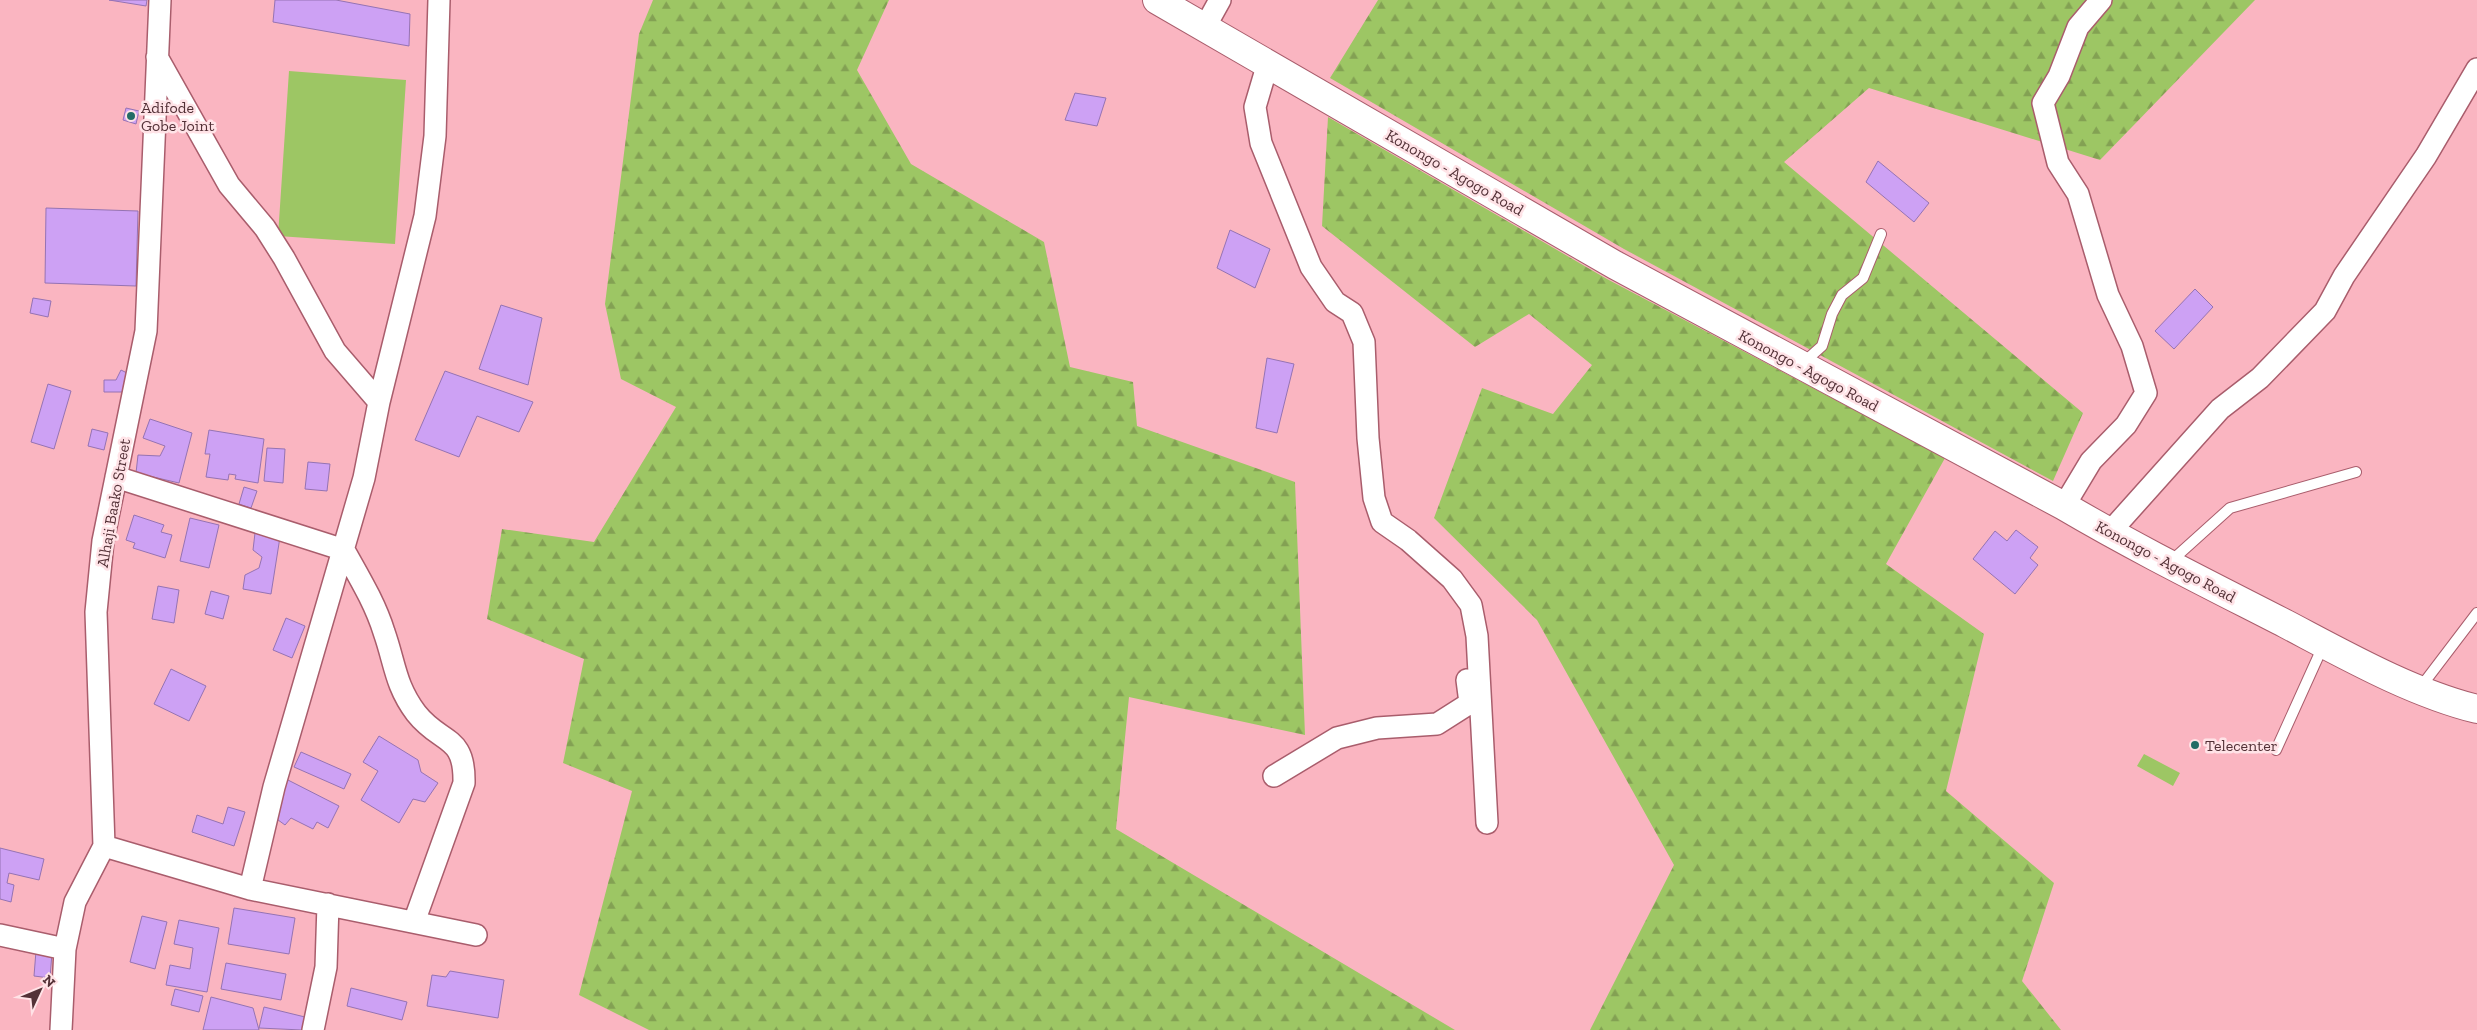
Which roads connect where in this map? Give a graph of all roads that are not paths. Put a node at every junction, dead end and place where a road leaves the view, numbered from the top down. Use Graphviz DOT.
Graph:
graph roads {
  1 [pos="160,0"];
  2 [pos="439,0"];
  3 [pos="1156,0"];
  4 [pos="1220,0"];
  5 [pos="2100,0"];
  6 [pos="1205,27"];
  7 [pos="157,56"];
  8 [pos="1268,63"];
  9 [pos="2477,69"];
  10 [pos="1881,234"];
  11 [pos="1800,366"];
  12 [pos="380,402"];
  13 [pos="2356,472"];
  14 [pos="116,478"];
  15 [pos="2064,506"];
  16 [pos="2109,533"];
  17 [pos="344,550"];
  18 [pos="2168,563"];
  19 [pos="1464,610"];
  20 [pos="2477,612"];
  21 [pos="2324,644"];
  22 [pos="2420,688"];
  23 [pos="2477,709"];
  24 [pos="2276,750"];
  25 [pos="1274,776"];
  26 [pos="1487,823"];
  27 [pos="104,846"];
  28 [pos="250,889"];
  29 [pos="328,904"];
  30 [pos="414,922"];
  31 [pos="0,935"];
  32 [pos="476,935"];
  33 [pos="65,949"];
  34 [pos="61,1030"];
  35 [pos="313,1030"];
  1 -- 7 [label="street, Alhaji Baako Street"];
  2 -- 12 [label="street"];
  3 -- 6 [label="main road, Konongo - Agogo Road"];
  4 -- 6 [label="street"];
  5 -- 15 [label="street"];
  6 -- 8 [label="main road, Konongo - Agogo Road"];
  7 -- 12 [label="street"];
  7 -- 14 [label="street, Alhaji Baako Street"];
  8 -- 11 [label="main road, Konongo - Agogo Road"];
  8 -- 26 [label="street"];
  9 -- 16 [label="street"];
  10 -- 11 [label="lane"];
  11 -- 15 [label="main road, Konongo - Agogo Road"];
  12 -- 17 [label="street"];
  13 -- 18 [label="lane"];
  14 -- 17 [label="street"];
  14 -- 27 [label="street, Alhaji Baako Street"];
  15 -- 16 [label="main road, Konongo - Agogo Road"];
  16 -- 18 [label="main road, Konongo - Agogo Road"];
  17 -- 28 [label="street"];
  17 -- 30 [label="street"];
  18 -- 21 [label="main road, Konongo - Agogo Road"];
  19 -- 25 [label="street"];
  20 -- 22 [label="lane"];
  21 -- 22 [label="main road, Konongo - Agogo Road"];
  21 -- 24 [label="lane"];
  22 -- 23 [label="main road, Konongo - Agogo Road"];
  27 -- 28 [label="street"];
  27 -- 33 [label="street, Alhaji Baako Street"];
  28 -- 29 [label="street"];
  29 -- 30 [label="street"];
  29 -- 35 [label="street"];
  30 -- 32 [label="street"];
  31 -- 33 [label="street"];
  33 -- 34 [label="street, Alhaji Baako Street"];
}
